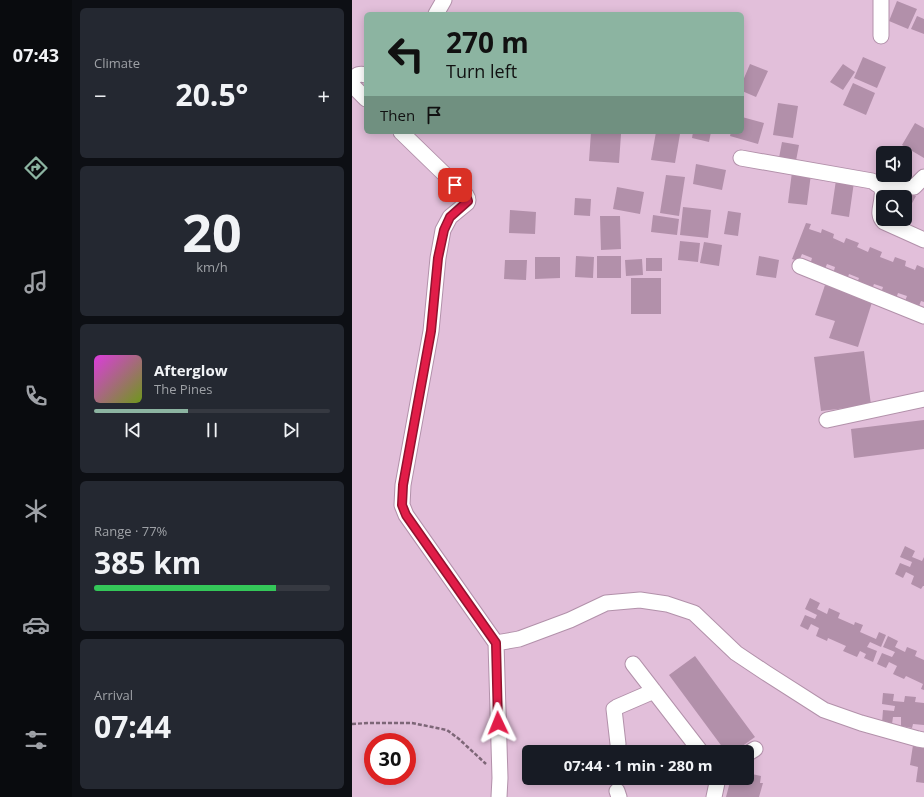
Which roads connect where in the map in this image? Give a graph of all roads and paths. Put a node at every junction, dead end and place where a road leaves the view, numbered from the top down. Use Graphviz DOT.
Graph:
graph roads {
  1 [pos="444,0"];
  2 [pos="881,0"];
  3 [pos="437,12"];
  4 [pos="881,36"];
  5 [pos="364,74"];
  6 [pos="352,79"];
  7 [pos="352,85"];
  8 [pos="364,96"];
  9 [pos="403,134"];
  10 [pos="741,158"];
  11 [pos="924,177"];
  12 [pos="881,186"];
  13 [pos="924,240"];
  14 [pos="800,266"];
  15 [pos="924,316"];
  16 [pos="924,399"];
  17 [pos="827,420"];
  18 [pos="496,643"];
  19 [pos="633,664"];
  20 [pos="654,692"];
  21 [pos="352,724"];
  22 [pos="924,740"];
  23 [pos="618,744"];
  24 [pos="696,745"];
  25 [pos="500,778"];
  26 [pos="717,785"];
  27 [pos="499,797"];
  28 [pos="714,797"];
  1 -- 3 [label="street"];
  2 -- 4 [label="street"];
  5 -- 6 [label="street"];
  7 -- 8 [label="street"];
  9 -- 18 [label="street"];
  10 -- 12 [label="street"];
  11 -- 12 [label="street"];
  12 -- 13 [label="street"];
  14 -- 15 [label="street"];
  16 -- 17 [label="street"];
  18 -- 22 [label="street"];
  18 -- 25 [label="street"];
  19 -- 20 [label="street"];
  20 -- 23 [label="street"];
  20 -- 24 [label="street"];
  21 -- 25 [label="path"];
  25 -- 27 [label="street"];
  26 -- 28 [label="street"];
}
